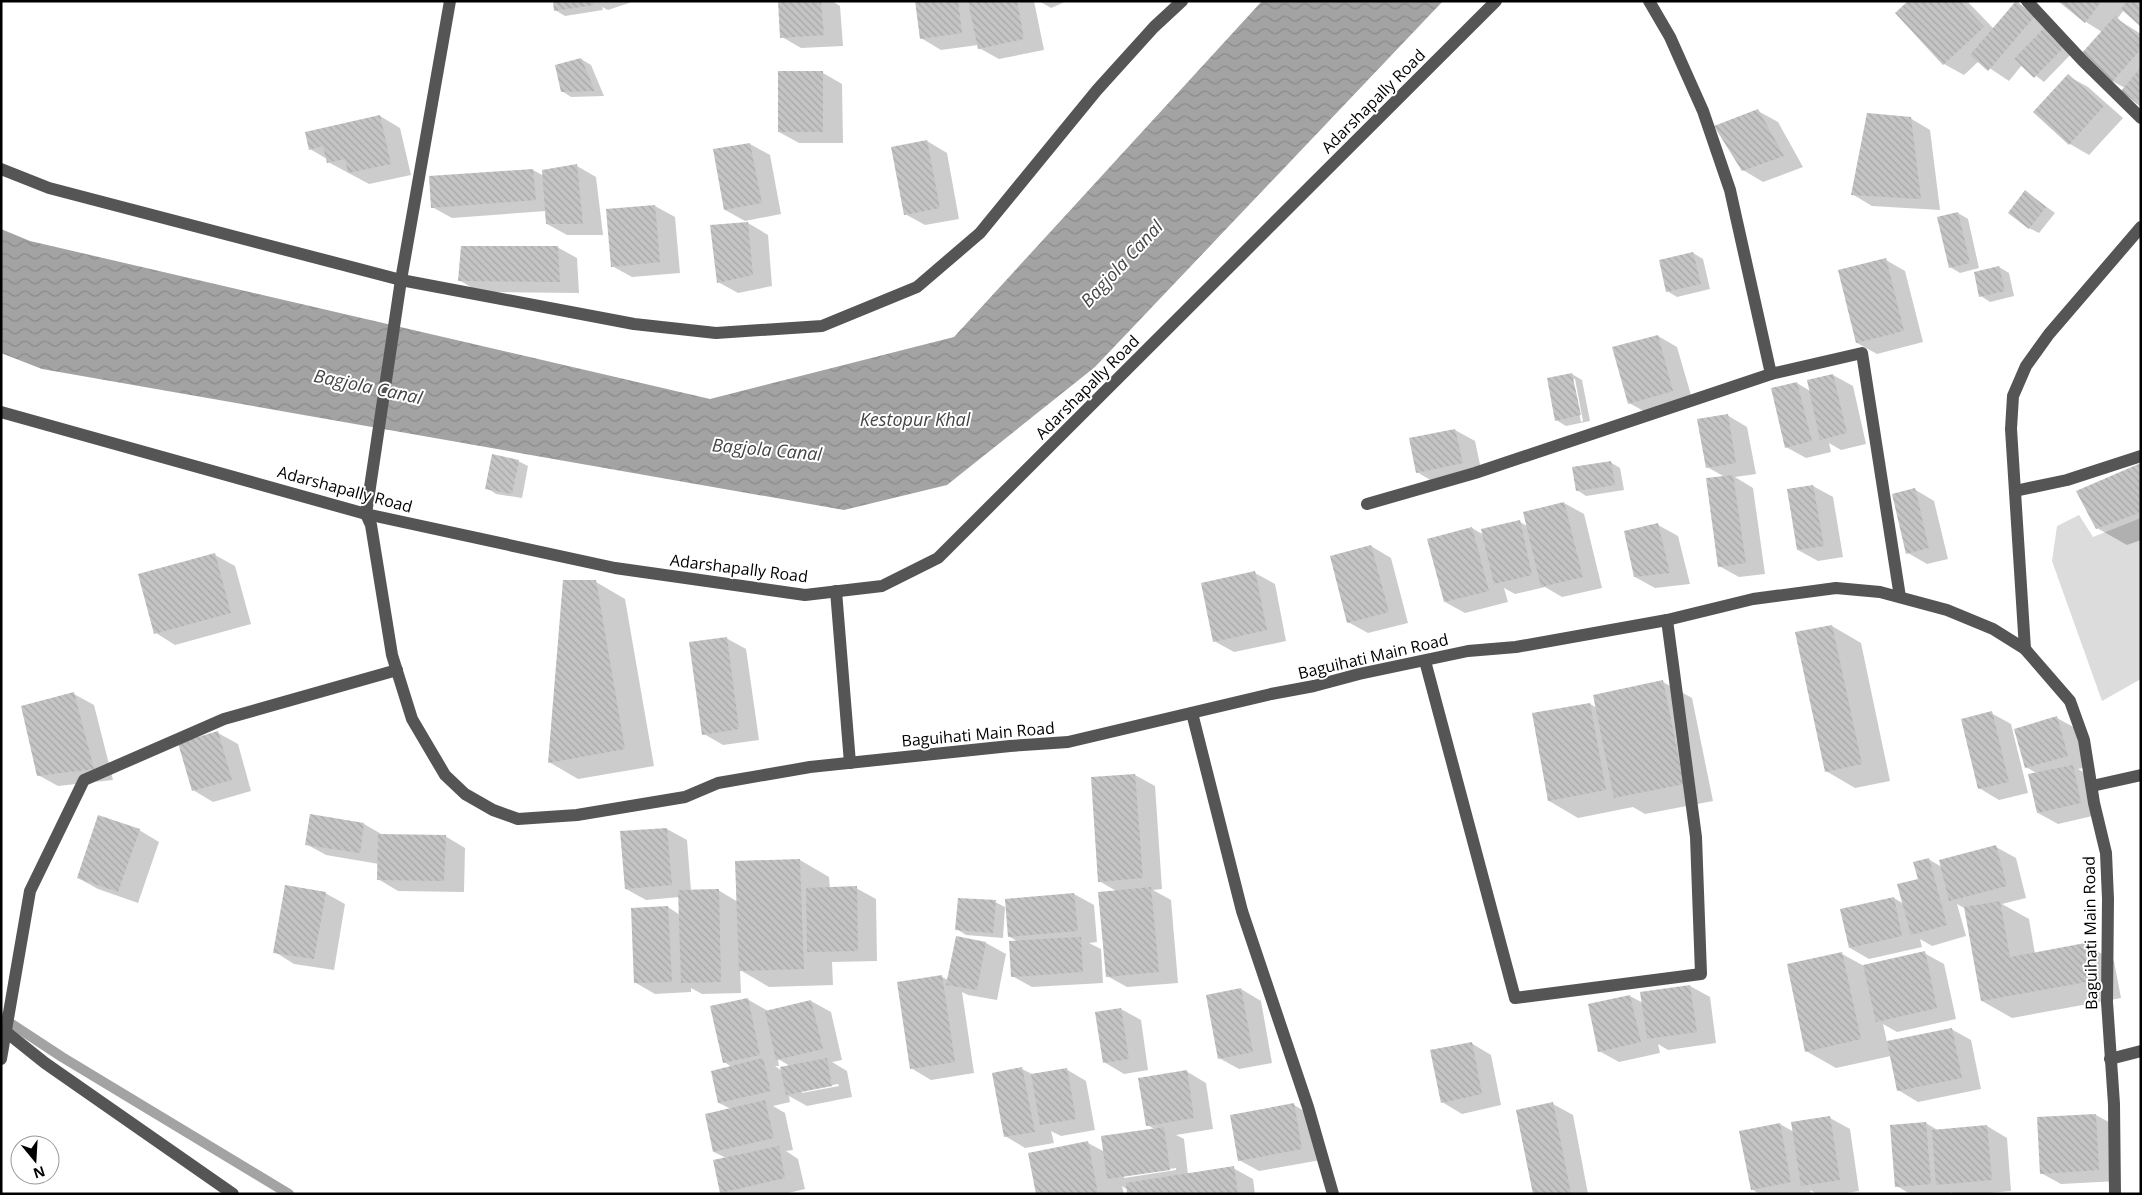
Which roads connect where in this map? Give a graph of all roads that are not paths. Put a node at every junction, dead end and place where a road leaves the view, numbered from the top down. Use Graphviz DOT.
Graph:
graph roads {
  1 [pos="450,1"];
  2 [pos="1182,1"];
  3 [pos="1496,1"];
  4 [pos="1649,1"];
  5 [pos="2027,1"];
  6 [pos="2141,118"];
  7 [pos="1,169"];
  8 [pos="2141,227"];
  9 [pos="400,280"];
  10 [pos="1771,374"];
  11 [pos="1,412"];
  12 [pos="2141,456"];
  13 [pos="2015,491"];
  14 [pos="1367,504"];
  15 [pos="366,514"];
  16 [pos="836,591"];
  17 [pos="1900,597"];
  18 [pos="1667,620"];
  19 [pos="2025,649"];
  20 [pos="1426,660"];
  21 [pos="397,670"];
  22 [pos="1192,713"];
  23 [pos="850,763"];
  24 [pos="2141,775"];
  25 [pos="2092,786"];
  26 [pos="4,1029"];
  27 [pos="2141,1051"];
  28 [pos="1,1059"];
  29 [pos="2110,1059"];
  30 [pos="233,1194"];
  31 [pos="1333,1194"];
  32 [pos="2116,1194"];
  1 -- 9 [label="street"];
  2 -- 9 [label="street"];
  3 -- 16 [label="street, Adarshapally Road"];
  4 -- 10 [label="street"];
  5 -- 6 [label="street"];
  7 -- 9 [label="street"];
  8 -- 13 [label="street"];
  9 -- 15 [label="street"];
  10 -- 14 [label="street"];
  10 -- 17 [label="street"];
  11 -- 15 [label="street, Adarshapally Road"];
  12 -- 13 [label="street"];
  13 -- 19 [label="street"];
  15 -- 16 [label="street, Adarshapally Road"];
  15 -- 21 [label="street, Baguihati Main Road"];
  16 -- 23 [label="street"];
  17 -- 18 [label="street, Baguihati Main Road"];
  17 -- 19 [label="street, Baguihati Main Road"];
  18 -- 20 [label="street, Baguihati Main Road"];
  18 -- 20 [label="street"];
  19 -- 25 [label="street, Baguihati Main Road"];
  20 -- 22 [label="street, Baguihati Main Road"];
  21 -- 23 [label="street, Baguihati Main Road"];
  21 -- 26 [label="street"];
  22 -- 23 [label="street, Baguihati Main Road"];
  22 -- 31 [label="street"];
  24 -- 25 [label="street"];
  25 -- 29 [label="street, Baguihati Main Road"];
  26 -- 28 [label="street"];
  26 -- 30 [label="street"];
  27 -- 29 [label="street"];
  29 -- 32 [label="street, Baguihati Main Road"];
}
